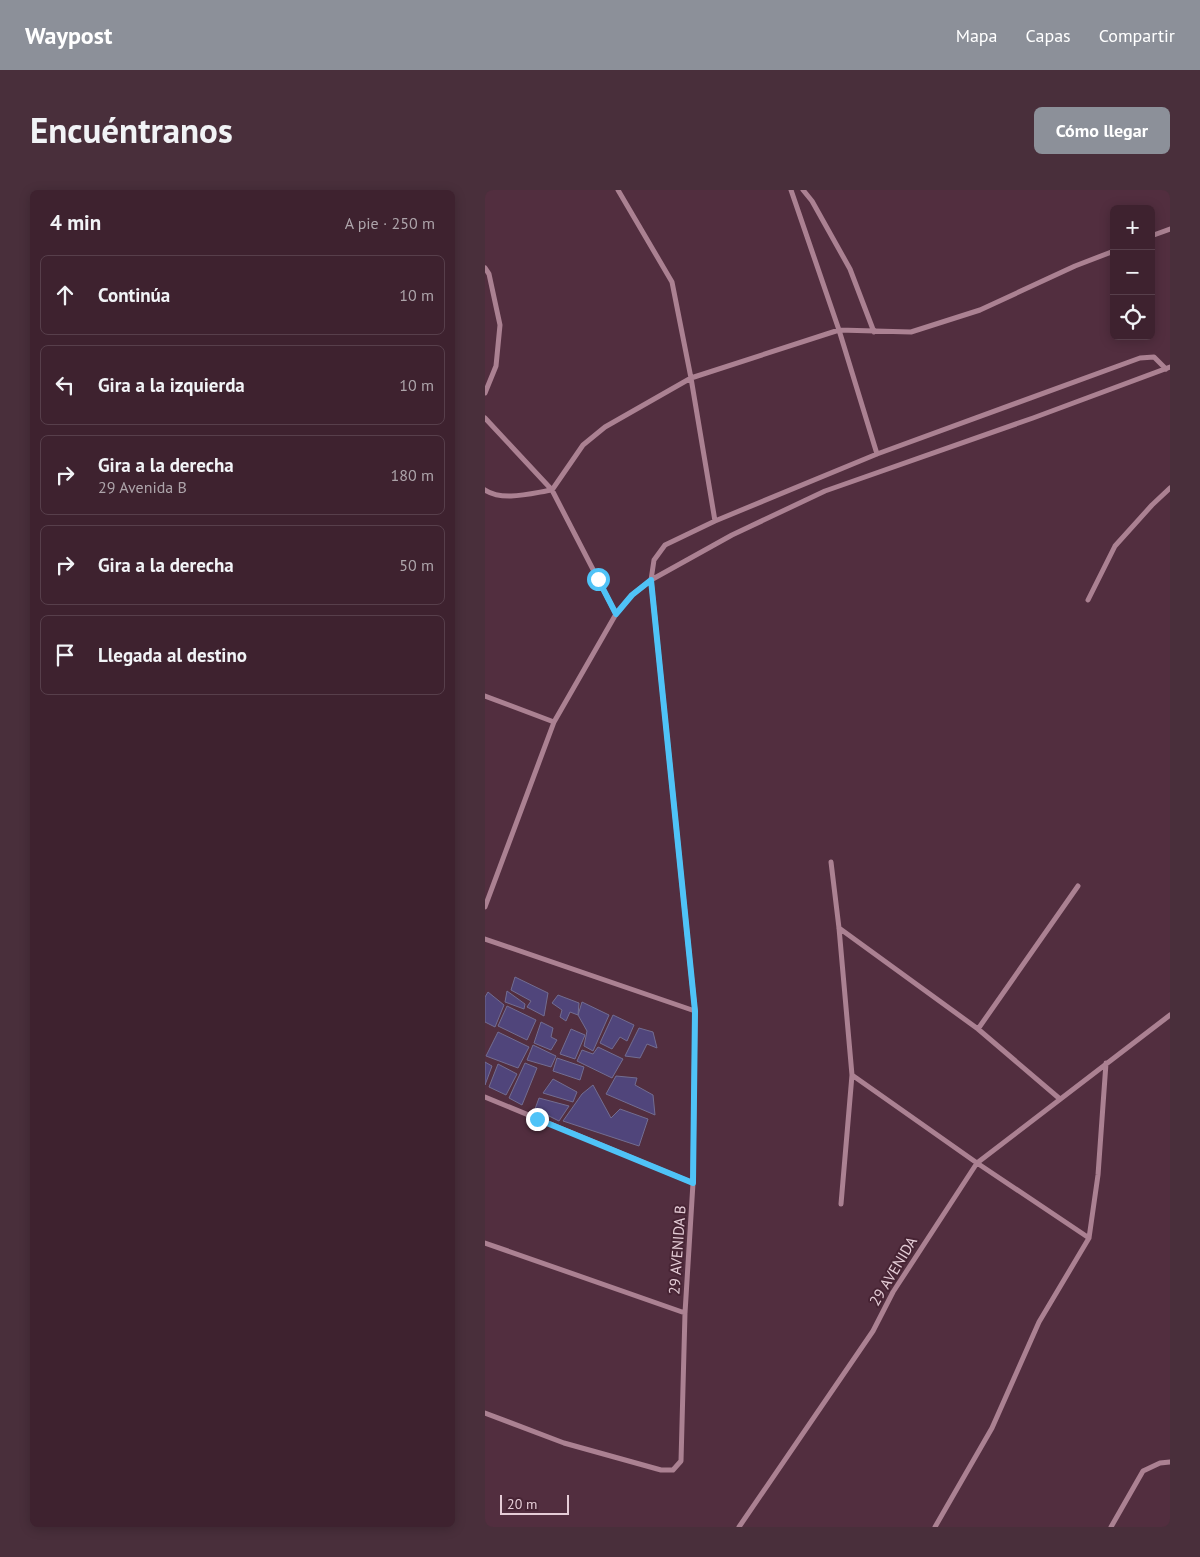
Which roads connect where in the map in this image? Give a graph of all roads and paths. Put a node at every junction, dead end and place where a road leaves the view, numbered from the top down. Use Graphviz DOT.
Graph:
graph roads {
  1 [pos="618,190"];
  2 [pos="791,190"];
  3 [pos="803,190"];
  4 [pos="1170,229"];
  5 [pos="1155,235"];
  6 [pos="1110,253"];
  7 [pos="485,268"];
  8 [pos="839,330"];
  9 [pos="874,332"];
  10 [pos="1168,368"];
  11 [pos="691,378"];
  12 [pos="485,393"];
  13 [pos="485,418"];
  14 [pos="877,454"];
  15 [pos="1170,488"];
  16 [pos="485,490"];
  17 [pos="552,490"];
  18 [pos="715,520"];
  19 [pos="651,580"];
  20 [pos="1087,600"];
  21 [pos="616,614"];
  22 [pos="485,696"];
  23 [pos="554,722"];
  24 [pos="831,862"];
  25 [pos="1078,886"];
  26 [pos="485,906"];
  27 [pos="839,928"];
  28 [pos="485,939"];
  29 [pos="695,1011"];
  30 [pos="1170,1015"];
  31 [pos="978,1029"];
  32 [pos="1106,1063"];
  33 [pos="852,1075"];
  34 [pos="485,1097"];
  35 [pos="1060,1099"];
  36 [pos="977,1163"];
  37 [pos="693,1183"];
  38 [pos="841,1204"];
  39 [pos="1089,1238"];
  40 [pos="485,1243"];
  41 [pos="685,1313"];
  42 [pos="485,1413"];
  43 [pos="1170,1462"];
  44 [pos="739,1527"];
  45 [pos="935,1527"];
  46 [pos="1111,1527"];
  1 -- 11 [label="street"];
  2 -- 8 [label="street"];
  3 -- 9 [label="street"];
  4 -- 5 [label="street"];
  6 -- 9 [label="street"];
  7 -- 12 [label="street"];
  8 -- 9 [label="street"];
  8 -- 11 [label="street"];
  8 -- 14 [label="street"];
  10 -- 14 [label="street, 29 AVENIDA B"];
  10 -- 19 [label="street"];
  11 -- 17 [label="street"];
  11 -- 18 [label="street"];
  13 -- 17 [label="street"];
  14 -- 18 [label="street, 29 AVENIDA B"];
  15 -- 20 [label="street"];
  16 -- 17 [label="street"];
  17 -- 21 [label="street"];
  18 -- 19 [label="street, 29 AVENIDA B"];
  19 -- 21 [label="street"];
  19 -- 29 [label="street, 29 AVENIDA B"];
  21 -- 23 [label="street"];
  22 -- 23 [label="street"];
  23 -- 26 [label="street"];
  24 -- 27 [label="street"];
  25 -- 31 [label="street"];
  27 -- 31 [label="street"];
  27 -- 33 [label="street"];
  28 -- 29 [label="street"];
  29 -- 37 [label="street, 29 AVENIDA B"];
  30 -- 32 [label="street, 29 AVENIDA"];
  31 -- 35 [label="street"];
  32 -- 35 [label="street, 29 AVENIDA"];
  32 -- 39 [label="street"];
  33 -- 36 [label="street"];
  33 -- 38 [label="street"];
  34 -- 37 [label="street"];
  35 -- 36 [label="street, 29 AVENIDA"];
  36 -- 39 [label="street"];
  36 -- 44 [label="street, 29 AVENIDA"];
  37 -- 41 [label="street, 29 AVENIDA B"];
  39 -- 45 [label="street"];
  40 -- 41 [label="street"];
  41 -- 42 [label="street, 29 AVENIDA B"];
  43 -- 46 [label="street"];
}
